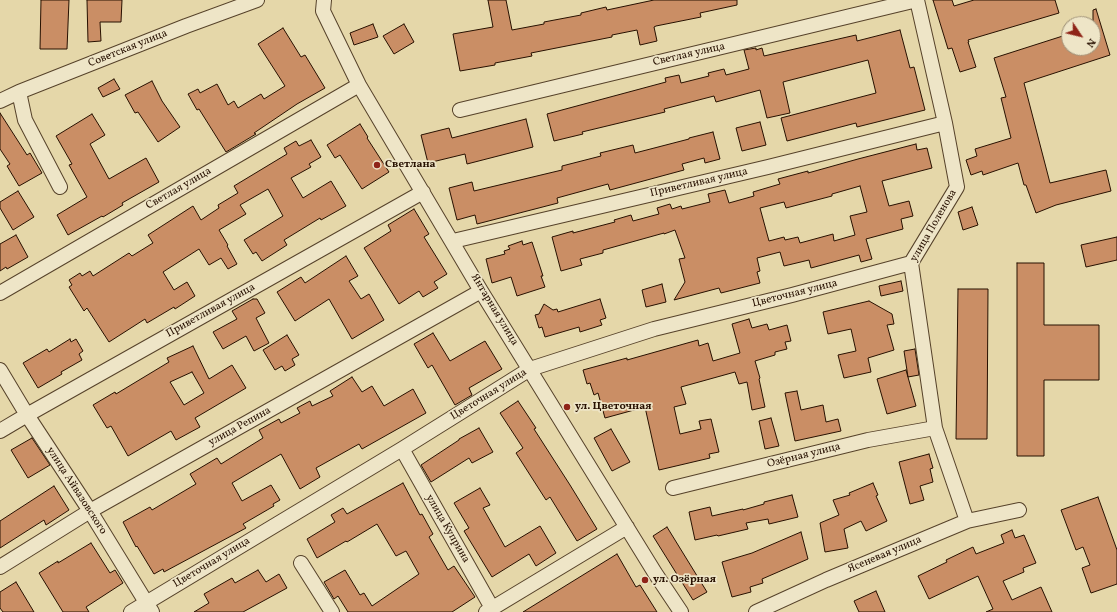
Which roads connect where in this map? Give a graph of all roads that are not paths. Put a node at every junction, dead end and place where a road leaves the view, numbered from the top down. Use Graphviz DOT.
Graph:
graph roads {
  1 [pos="257,0"];
  2 [pos="324,0"];
  3 [pos="917,0"];
  4 [pos="359,85"];
  5 [pos="19,92"];
  6 [pos="0,101"];
  7 [pos="460,110"];
  8 [pos="945,123"];
  9 [pos="60,187"];
  10 [pos="423,192"];
  11 [pos="453,242"];
  12 [pos="911,264"];
  13 [pos="481,291"];
  14 [pos="0,293"];
  15 [pos="530,369"];
  16 [pos="0,370"];
  17 [pos="27,414"];
  18 [pos="935,428"];
  19 [pos="0,431"];
  20 [pos="402,449"];
  21 [pos="673,488"];
  22 [pos="1019,510"];
  23 [pos="90,511"];
  24 [pos="967,521"];
  25 [pos="627,526"];
  26 [pos="301,563"];
  27 [pos="0,567"];
  28 [pos="149,607"];
  29 [pos="489,610"];
  30 [pos="131,612"];
  31 [pos="332,612"];
  32 [pos="681,612"];
  33 [pos="756,612"];
  1 -- 5 [label="street, Советская улица"];
  2 -- 4 [label="street, Янтарная улица"];
  3 -- 7 [label="street, Светлая улица"];
  3 -- 8 [label="street, улица Поленова"];
  4 -- 10 [label="street, Янтарная улица"];
  4 -- 14 [label="street, Светлая улица"];
  5 -- 6 [label="street, Советская улица"];
  5 -- 9 [label="street"];
  8 -- 11 [label="street, Приветливая улица"];
  8 -- 12 [label="street, улица Поленова"];
  10 -- 11 [label="street, Янтарная улица"];
  10 -- 17 [label="street, Приветливая улица"];
  11 -- 13 [label="street, Янтарная улица"];
  12 -- 15 [label="street, Цветочная улица"];
  12 -- 18 [label="street, улица Поленова"];
  13 -- 15 [label="street, Янтарная улица"];
  13 -- 23 [label="street, улица Репина"];
  15 -- 20 [label="street, Цветочная улица"];
  15 -- 25 [label="street, Янтарная улица"];
  16 -- 17 [label="street, улица Айвазовского"];
  17 -- 19 [label="street, Приветливая улица"];
  17 -- 23 [label="street, улица Айвазовского"];
  18 -- 21 [label="street, Озёрная улица"];
  18 -- 24 [label="street, улица Поленова"];
  20 -- 28 [label="street, Цветочная улица"];
  20 -- 29 [label="street, улица Куприна"];
  22 -- 24 [label="street, Ясеневая улица"];
  23 -- 27 [label="street, улица Репина"];
  23 -- 28 [label="street, улица Айвазовского"];
  24 -- 33 [label="street, Ясеневая улица"];
  25 -- 29 [label="street"];
  25 -- 32 [label="street, Янтарная улица"];
  26 -- 31 [label="street"];
  28 -- 30 [label="street, Цветочная улица"];
}
